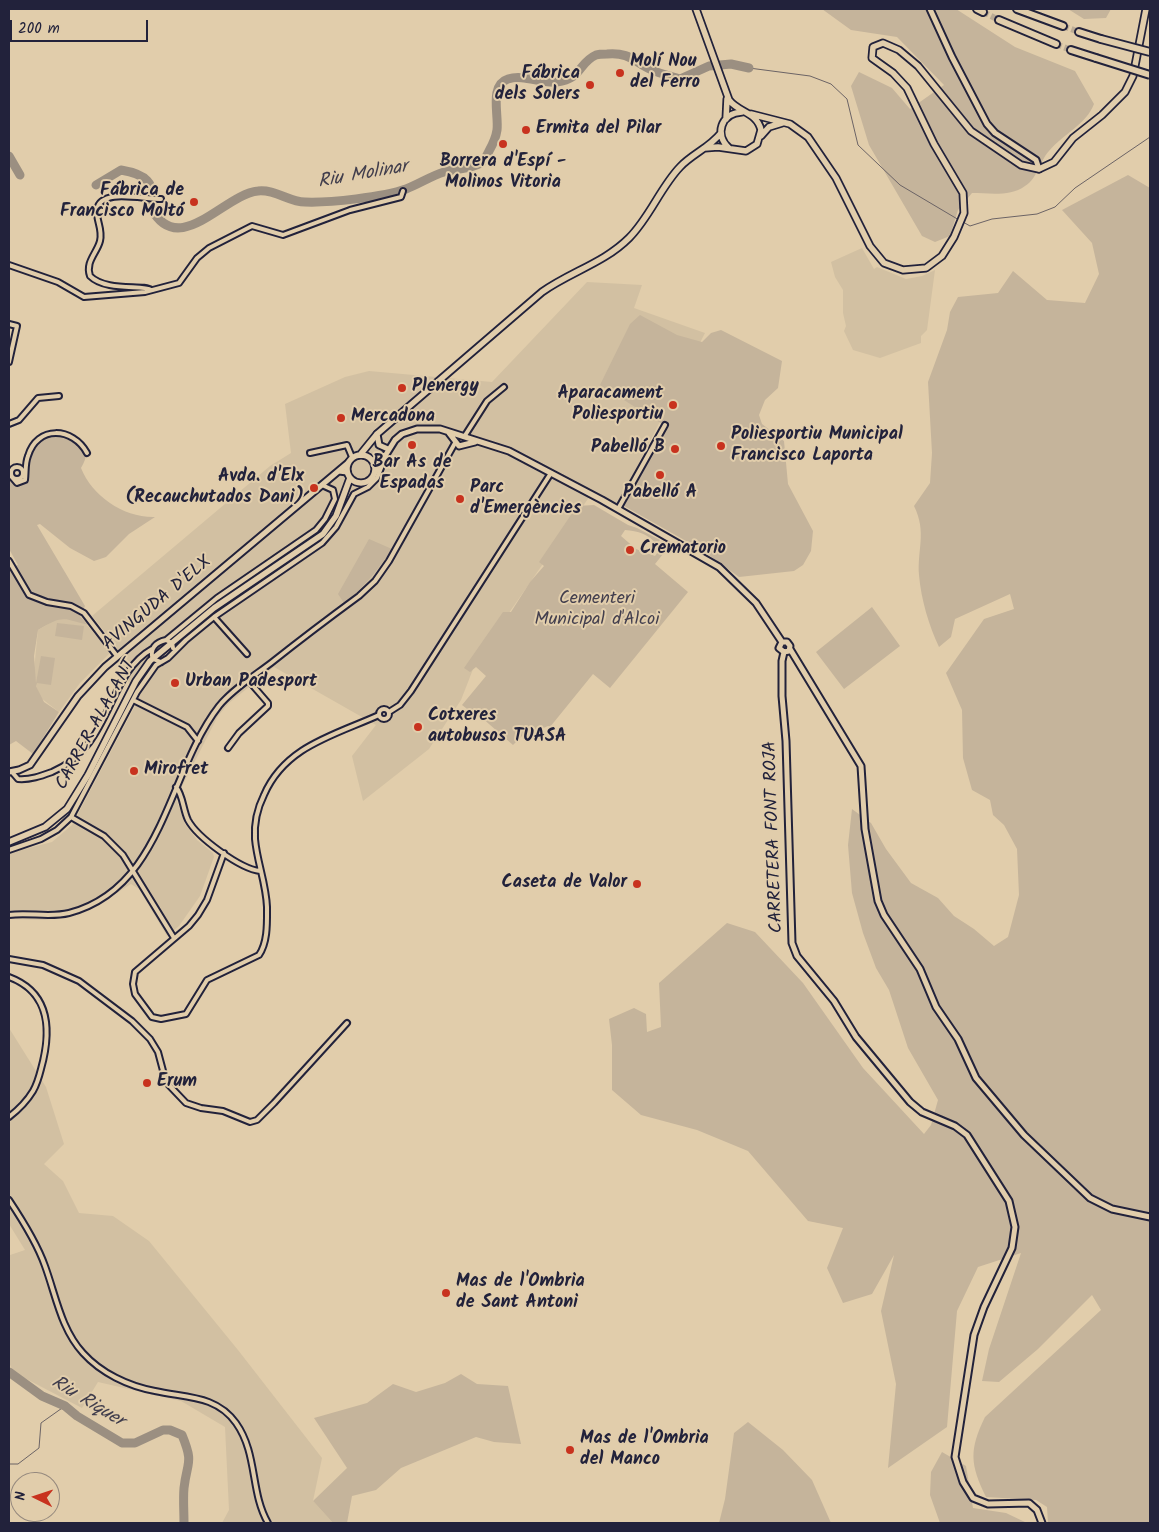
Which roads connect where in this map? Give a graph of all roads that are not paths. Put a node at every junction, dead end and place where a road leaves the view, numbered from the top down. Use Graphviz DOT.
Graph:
graph roads {
  1 [pos="930,9"];
  2 [pos="1017,9"];
  3 [pos="1146,9"];
  4 [pos="697,12"];
  5 [pos="999,20"];
  6 [pos="1063,26"];
  7 [pos="1079,32"];
  8 [pos="1056,44"];
  9 [pos="1072,50"];
  10 [pos="1150,52"];
  11 [pos="1150,75"];
  12 [pos="727,97"];
  13 [pos="742,112"];
  14 [pos="751,114"];
  15 [pos="726,119"];
  16 [pos="784,122"];
  17 [pos="721,133"];
  18 [pos="760,138"];
  19 [pos="705,148"];
  20 [pos="729,148"];
  21 [pos="1039,169"];
  22 [pos="403,192"];
  23 [pos="156,199"];
  24 [pos="9,265"];
  25 [pos="151,290"];
  26 [pos="9,324"];
  27 [pos="9,362"];
  28 [pos="504,387"];
  29 [pos="59,396"];
  30 [pos="9,424"];
  31 [pos="664,425"];
  32 [pos="377,434"];
  33 [pos="371,440"];
  34 [pos="461,441"];
  35 [pos="388,449"];
  36 [pos="87,453"];
  37 [pos="310,453"];
  38 [pos="360,455"];
  39 [pos="385,455"];
  40 [pos="352,458"];
  41 [pos="372,460"];
  42 [pos="348,463"];
  43 [pos="10,469"];
  44 [pos="339,471"];
  45 [pos="375,472"];
  46 [pos="551,473"];
  47 [pos="348,475"];
  48 [pos="12,476"];
  49 [pos="357,483"];
  50 [pos="322,485"];
  51 [pos="346,492"];
  52 [pos="618,509"];
  53 [pos="329,527"];
  54 [pos="318,528"];
  55 [pos="328,537"];
  56 [pos="9,560"];
  57 [pos="214,617"];
  58 [pos="782,642"];
  59 [pos="170,644"];
  60 [pos="152,649"];
  61 [pos="787,651"];
  62 [pos="172,653"];
  63 [pos="247,654"];
  64 [pos="118,656"];
  65 [pos="156,659"];
  66 [pos="248,680"];
  67 [pos="133,700"];
  68 [pos="389,712"];
  69 [pos="380,715"];
  70 [pos="198,741"];
  71 [pos="228,748"];
  72 [pos="10,772"];
  73 [pos="176,787"];
  74 [pos="71,817"];
  75 [pos="9,842"];
  76 [pos="9,850"];
  77 [pos="224,853"];
  78 [pos="134,871"];
  79 [pos="260,872"];
  80 [pos="9,915"];
  81 [pos="174,938"];
  82 [pos="9,959"];
  83 [pos="9,976"];
  84 [pos="348,1023"];
  85 [pos="9,1117"];
  86 [pos="9,1200"];
  87 [pos="1150,1217"];
  88 [pos="268,1523"];
  89 [pos="1042,1523"];
  1 -- 21 [label="street"];
  2 -- 6 [label="highway"];
  3 -- 21 [label="main road"];
  4 -- 12 [label="main road"];
  5 -- 8 [label="highway"];
  7 -- 10 [label="highway, bridge"];
  9 -- 11 [label="highway, bridge"];
  12 -- 13 [label="main road"];
  12 -- 15 [label="main road"];
  13 -- 14 [label="main road"];
  13 -- 15 [label="main road"];
  14 -- 16 [label="main road"];
  14 -- 18 [label="main road"];
  15 -- 17 [label="main road"];
  16 -- 18 [label="main road"];
  16 -- 21 [label="main road"];
  17 -- 19 [label="main road"];
  17 -- 20 [label="main road"];
  18 -- 20 [label="main road"];
  19 -- 20 [label="main road"];
  19 -- 32 [label="main road"];
  22 -- 25 [label="street"];
  23 -- 25 [label="street"];
  24 -- 25 [label="street"];
  26 -- 27 [label="street"];
  28 -- 34 [label="street"];
  29 -- 30 [label="street"];
  31 -- 52 [label="street"];
  32 -- 33 [label="main road"];
  32 -- 35 [label="street"];
  33 -- 38 [label="main road"];
  33 -- 41 [label="main road"];
  34 -- 35 [label="street"];
  34 -- 46 [label="street, CARRETERA FONT ROJA"];
  34 -- 66 [label="street"];
  35 -- 39 [label="street"];
  36 -- 48 [label="street"];
  37 -- 40 [label="street"];
  38 -- 40 [label="main road"];
  38 -- 41 [label="main road"];
  39 -- 41 [label="street"];
  39 -- 45 [label="street"];
  39 -- 55 [label="street"];
  40 -- 42 [label="main road"];
  41 -- 45 [label="main road"];
  42 -- 44 [label="street, AVINGUDA D'ELX"];
  42 -- 47 [label="main road"];
  43 -- 48 [label="street"];
  43 -- 48 [label="street"];
  44 -- 47 [label="street"];
  44 -- 50 [label="street, AVINGUDA D'ELX"];
  45 -- 49 [label="main road"];
  46 -- 52 [label="street, CARRETERA FONT ROJA"];
  46 -- 68 [label="street"];
  47 -- 49 [label="main road"];
  47 -- 51 [label="main road, CARRER ALACANT"];
  49 -- 51 [label="main road, CARRER ALACANT"];
  50 -- 54 [label="street, CARRER ALACANT"];
  50 -- 64 [label="street, AVINGUDA D'ELX"];
  51 -- 53 [label="main road, CARRER ALACANT"];
  52 -- 58 [label="street, CARRETERA FONT ROJA"];
  53 -- 54 [label="street, CARRER ALACANT"];
  53 -- 55 [label="street, CARRER ALACANT"];
  53 -- 59 [label="main road, CARRER ALACANT"];
  54 -- 59 [label="street, CARRER ALACANT"];
  55 -- 57 [label="street"];
  56 -- 64 [label="street"];
  57 -- 62 [label="street"];
  57 -- 63 [label="street"];
  58 -- 61 [label="street, CARRETERA FONT ROJA"];
  58 -- 61 [label="street, CARRETERA FONT ROJA"];
  59 -- 60 [label="street"];
  59 -- 62 [label="street"];
  59 -- 65 [label="main road, CARRER ALACANT"];
  60 -- 65 [label="street"];
  60 -- 72 [label="street"];
  61 -- 87 [label="street"];
  61 -- 89 [label="street, CARRETERA FONT ROJA"];
  62 -- 65 [label="street"];
  64 -- 72 [label="street, AVINGUDA D'ELX"];
  65 -- 67 [label="street, CARRER ALACANT"];
  65 -- 75 [label="main road, CARRER ALACANT"];
  66 -- 70 [label="street"];
  66 -- 71 [label="street"];
  67 -- 70 [label="street"];
  67 -- 74 [label="street, CARRER ALACANT"];
  68 -- 69 [label="street"];
  68 -- 69 [label="street"];
  69 -- 79 [label="street"];
  70 -- 73 [label="street"];
  73 -- 77 [label="street"];
  73 -- 78 [label="street"];
  74 -- 76 [label="street, CARRER ALACANT"];
  74 -- 78 [label="street"];
  77 -- 79 [label="street"];
  77 -- 81 [label="street"];
  78 -- 80 [label="street"];
  78 -- 81 [label="street"];
  79 -- 81 [label="street"];
  82 -- 84 [label="street"];
  83 -- 85 [label="street"];
  86 -- 88 [label="street"];
}
